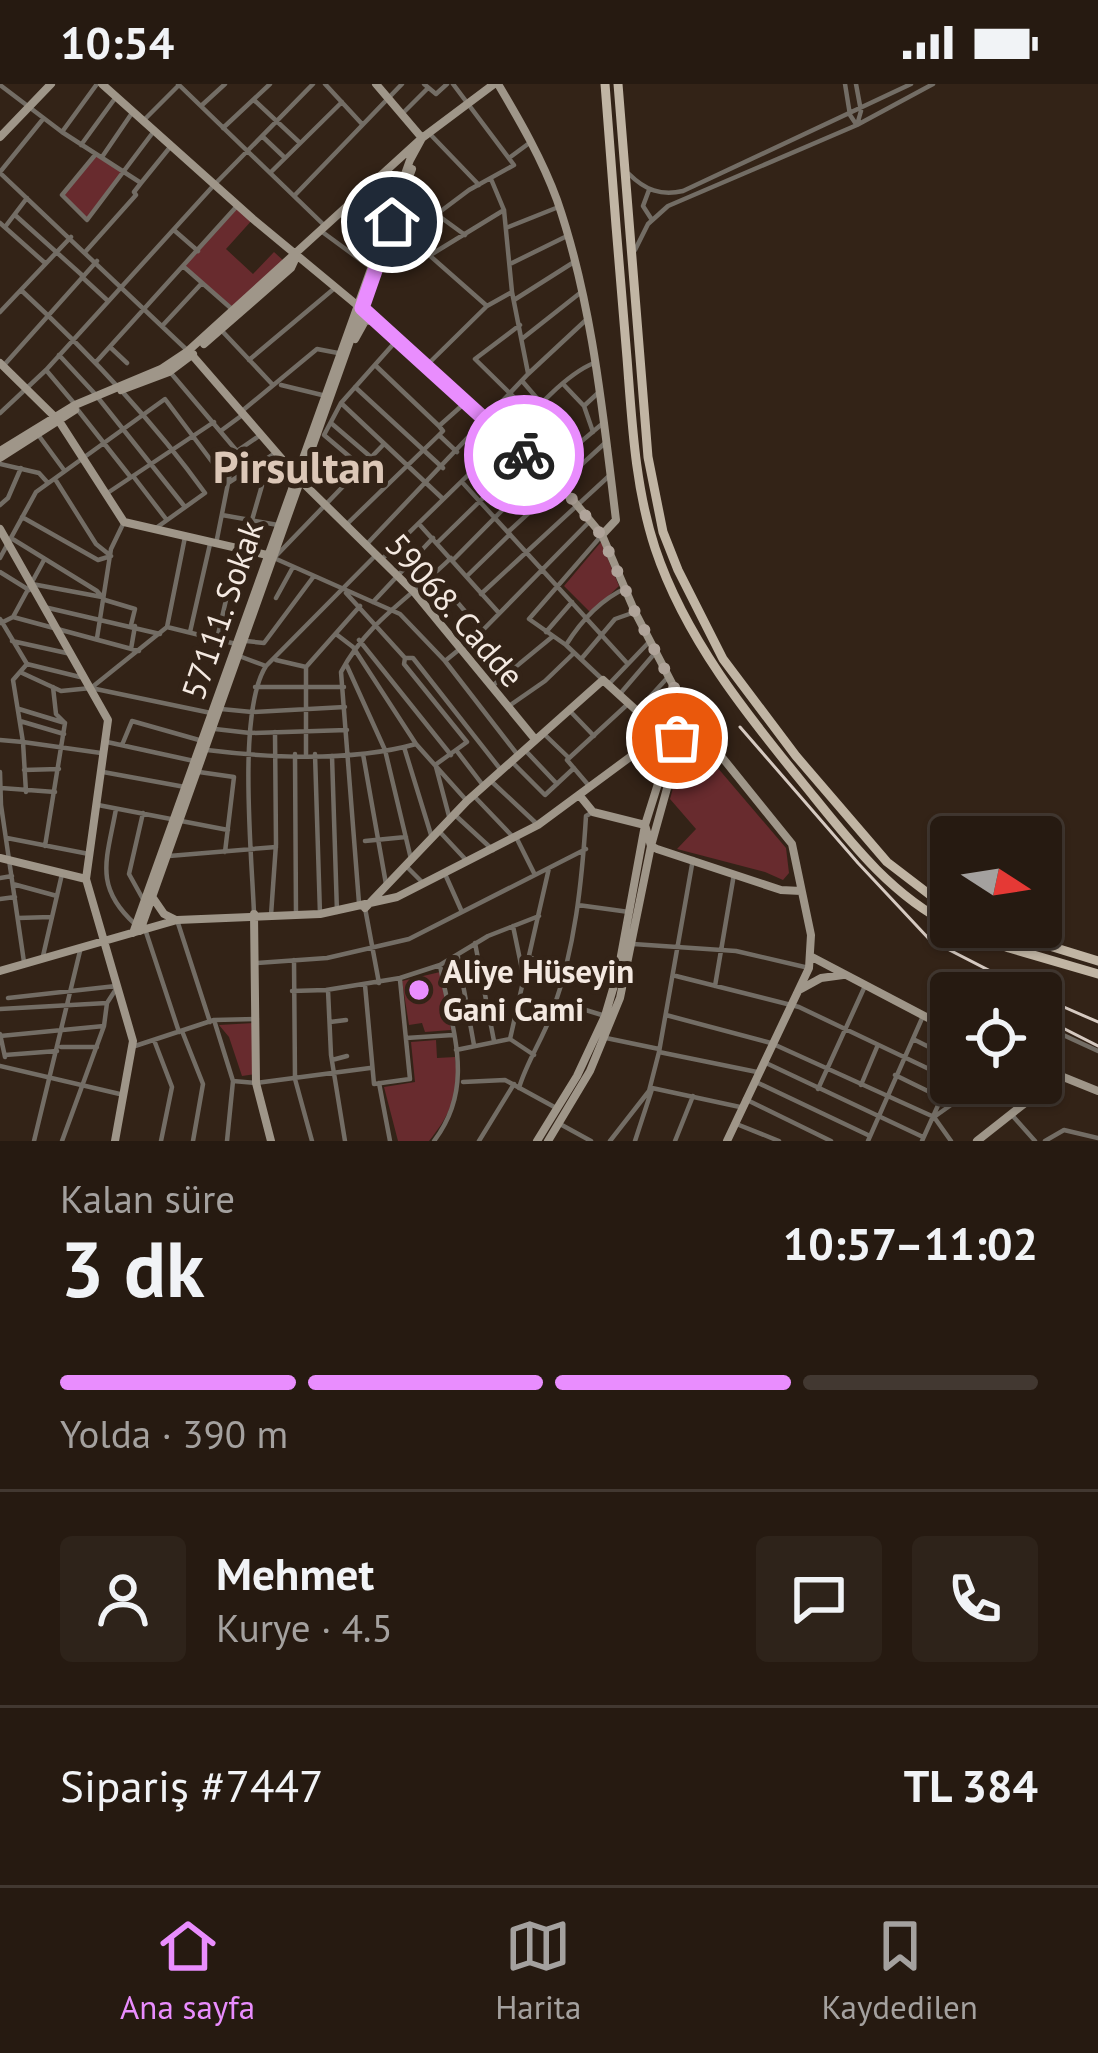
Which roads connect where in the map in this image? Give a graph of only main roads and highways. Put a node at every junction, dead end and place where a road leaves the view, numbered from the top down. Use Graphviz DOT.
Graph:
graph roads {
  1 [pos="50,84"];
  2 [pos="100,84"];
  3 [pos="377,84"];
  4 [pos="496,84"];
  5 [pos="605,84"];
  6 [pos="618,84"];
  7 [pos="426,135"];
  8 [pos="0,137"];
  9 [pos="390,220"];
  10 [pos="297,254"];
  11 [pos="359,306"];
  12 [pos="375,320"];
  13 [pos="190,353"];
  14 [pos="342,354"];
  15 [pos="1,365"];
  16 [pos="120,387"];
  17 [pos="57,418"];
  18 [pos="0,458"];
  19 [pos="298,477"];
  20 [pos="0,530"];
  21 [pos="602,536"];
  22 [pos="271,557"];
  23 [pos="240,642"];
  24 [pos="670,680"];
  25 [pos="216,711"];
  26 [pos="673,715"];
  27 [pos="690,718"];
  28 [pos="674,734"];
  29 [pos="538,735"];
  30 [pos="204,745"];
  31 [pos="722,756"];
  32 [pos="580,796"];
  33 [pos="178,820"];
  34 [pos="645,825"];
  35 [pos="651,846"];
  36 [pos="5,860"];
  37 [pos="86,879"];
  38 [pos="801,891"];
  39 [pos="930,897"];
  40 [pos="148,900"];
  41 [pos="362,908"];
  42 [pos="930,911"];
  43 [pos="254,914"];
  44 [pos="178,920"];
  45 [pos="138,929"];
  46 [pos="106,940"];
  47 [pos="1009,948"];
  48 [pos="1056,948"];
  49 [pos="812,957"];
  50 [pos="1098,961"];
  51 [pos="0,970"];
  52 [pos="844,974"];
  53 [pos="1098,974"];
  54 [pos="795,994"];
  55 [pos="930,1020"];
  56 [pos="1062,1076"];
  57 [pos="1098,1091"];
  58 [pos="1024,1104"];
  59 [pos="115,1141"];
  60 [pos="271,1141"];
  61 [pos="537,1141"];
  62 [pos="548,1141"];
  63 [pos="727,1141"];
  64 [pos="977,1141"];
  1 -- 8 [label="main road"];
  2 -- 10 [label="main road"];
  3 -- 7 [label="main road"];
  4 -- 7 [label="main road"];
  4 -- 21 [label="main road"];
  5 -- 42 [label="main road"];
  6 -- 39 [label="main road"];
  7 -- 9 [label="main road"];
  7 -- 9 [label="main road"];
  7 -- 10 [label="main road"];
  9 -- 11 [label="main road"];
  9 -- 11 [label="main road"];
  10 -- 11 [label="main road"];
  10 -- 13 [label="main road"];
  10 -- 13 [label="main road"];
  11 -- 12 [label="main road"];
  11 -- 14 [label="main road"];
  12 -- 14 [label="main road"];
  12 -- 21 [label="main road"];
  13 -- 16 [label="main road"];
  13 -- 16 [label="main road"];
  13 -- 19 [label="main road, 59068. Cadde"];
  14 -- 19 [label="main road"];
  14 -- 19 [label="main road, 57111. Sokak"];
  15 -- 17 [label="main road"];
  16 -- 17 [label="main road"];
  17 -- 18 [label="main road"];
  17 -- 18 [label="main road"];
  17 -- 22 [label="main road"];
  19 -- 22 [label="main road"];
  19 -- 22 [label="main road, 57111. Sokak"];
  19 -- 29 [label="main road, 59068. Cadde"];
  20 -- 37 [label="main road"];
  21 -- 24 [label="main road"];
  22 -- 23 [label="main road"];
  23 -- 25 [label="main road, 57111. Sokak"];
  23 -- 25 [label="main road"];
  24 -- 26 [label="main road"];
  24 -- 27 [label="main road"];
  25 -- 30 [label="main road, 57111. Sokak"];
  25 -- 30 [label="main road"];
  26 -- 27 [label="main road"];
  26 -- 28 [label="main road"];
  27 -- 28 [label="main road"];
  27 -- 31 [label="main road"];
  28 -- 29 [label="main road"];
  28 -- 31 [label="main road"];
  28 -- 32 [label="main road"];
  28 -- 34 [label="main road"];
  28 -- 35 [label="main road"];
  29 -- 41 [label="main road"];
  30 -- 33 [label="main road"];
  30 -- 33 [label="main road, 57111. Sokak"];
  31 -- 38 [label="main road"];
  32 -- 34 [label="main road"];
  32 -- 41 [label="main road"];
  33 -- 40 [label="main road, 57111. Sokak"];
  33 -- 40 [label="main road"];
  34 -- 35 [label="main road"];
  34 -- 61 [label="main road"];
  35 -- 38 [label="main road"];
  35 -- 62 [label="main road"];
  36 -- 37 [label="main road"];
  37 -- 46 [label="main road"];
  38 -- 49 [label="main road"];
  40 -- 44 [label="main road"];
  40 -- 45 [label="main road"];
  41 -- 43 [label="main road"];
  43 -- 44 [label="main road"];
  43 -- 60 [label="main road"];
  44 -- 45 [label="main road"];
  45 -- 46 [label="main road"];
  46 -- 51 [label="main road"];
  46 -- 59 [label="main road"];
  47 -- 53 [label="main road"];
  48 -- 50 [label="main road"];
  49 -- 52 [label="main road"];
  49 -- 54 [label="main road"];
  52 -- 54 [label="main road"];
  52 -- 55 [label="main road"];
  54 -- 63 [label="main road"];
  56 -- 57 [label="main road"];
  58 -- 64 [label="main road"];
}
